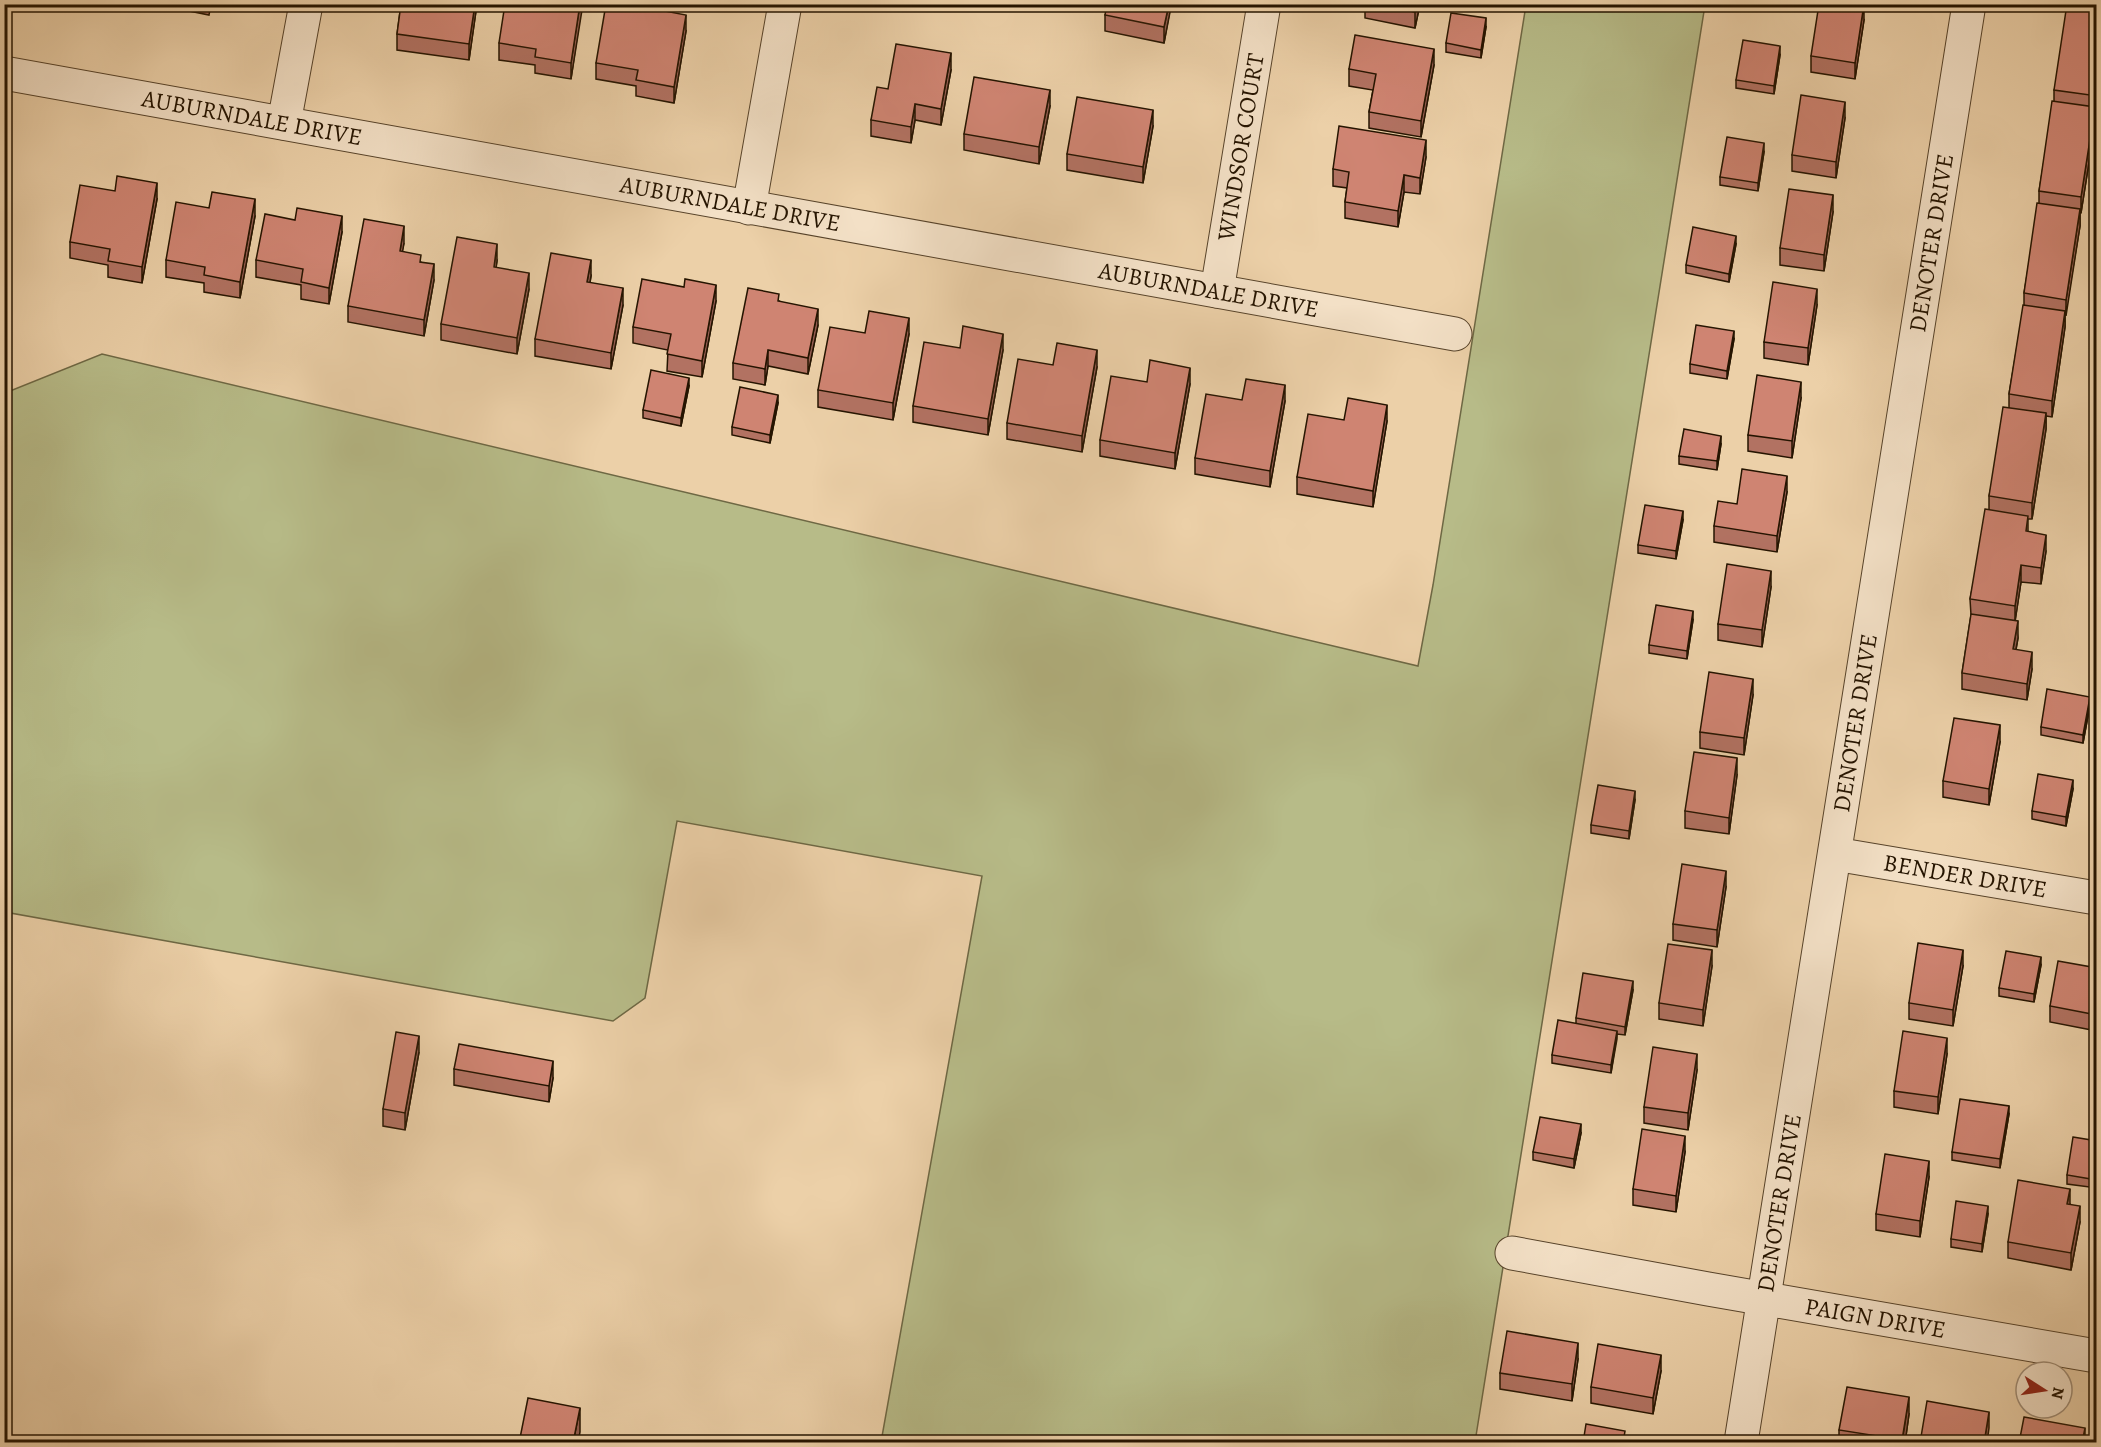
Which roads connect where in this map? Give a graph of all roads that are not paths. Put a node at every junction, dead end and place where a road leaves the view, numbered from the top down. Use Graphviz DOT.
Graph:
graph roads {
  1 [pos="306,4"];
  2 [pos="785,4"];
  3 [pos="1264,4"];
  4 [pos="1970,4"];
  5 [pos="4,73"];
  6 [pos="284,123"];
  7 [pos="749,208"];
  8 [pos="1217,291"];
  9 [pos="1455,334"];
  10 [pos="1835,854"];
  11 [pos="2097,898"];
  12 [pos="1512,1253"];
  13 [pos="1764,1298"];
  14 [pos="2097,1356"];
  15 [pos="1741,1443"];
  1 -- 6 [label="street"];
  2 -- 7 [label="street"];
  3 -- 8 [label="street, WINDSOR COURT"];
  4 -- 10 [label="street, DENOTER DRIVE"];
  5 -- 6 [label="street, AUBURNDALE DRIVE"];
  6 -- 7 [label="street, AUBURNDALE DRIVE"];
  7 -- 8 [label="street, AUBURNDALE DRIVE"];
  8 -- 9 [label="street, AUBURNDALE DRIVE"];
  10 -- 11 [label="street, BENDER DRIVE"];
  10 -- 13 [label="street, DENOTER DRIVE"];
  12 -- 13 [label="street, PAIGN DRIVE"];
  13 -- 14 [label="street, PAIGN DRIVE"];
  13 -- 15 [label="street, DENOTER DRIVE"];
}
